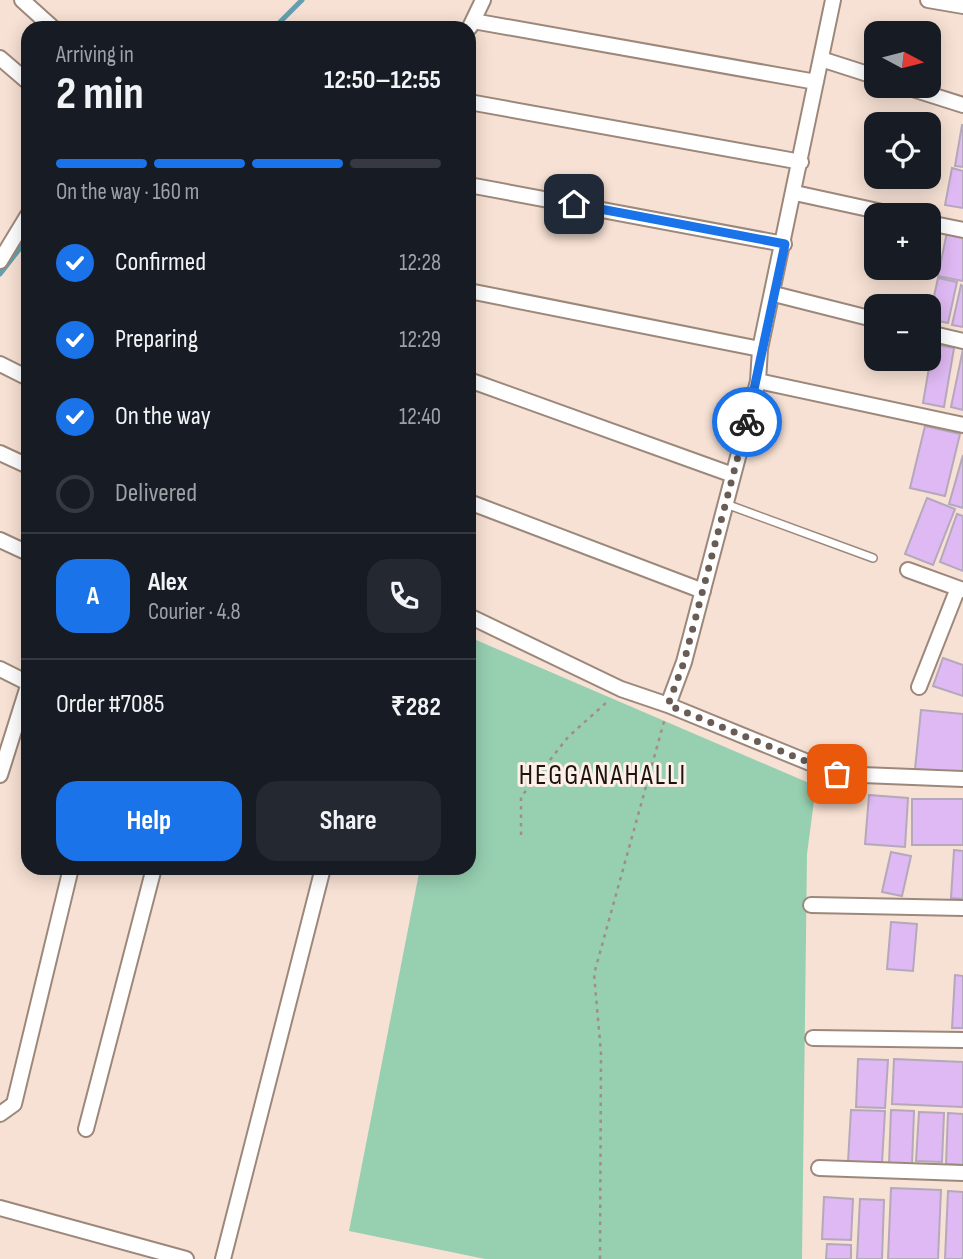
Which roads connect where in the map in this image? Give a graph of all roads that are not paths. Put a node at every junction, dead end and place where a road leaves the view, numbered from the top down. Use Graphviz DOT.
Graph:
graph roads {
  1 [pos="22,0"];
  2 [pos="482,0"];
  3 [pos="833,0"];
  4 [pos="928,0"];
  5 [pos="963,6"];
  6 [pos="44,21"];
  7 [pos="473,21"];
  8 [pos="476,26"];
  9 [pos="0,58"];
  10 [pos="821,59"];
  11 [pos="864,73"];
  12 [pos="21,76"];
  13 [pos="816,82"];
  14 [pos="941,98"];
  15 [pos="476,103"];
  16 [pos="963,105"];
  17 [pos="801,162"];
  18 [pos="476,186"];
  19 [pos="795,193"];
  20 [pos="864,208"];
  21 [pos="941,225"];
  22 [pos="21,226"];
  23 [pos="963,230"];
  24 [pos="785,244"];
  25 [pos="0,261"];
  26 [pos="476,292"];
  27 [pos="774,294"];
  28 [pos="864,317"];
  29 [pos="941,335"];
  30 [pos="963,341"];
  31 [pos="760,349"];
  32 [pos="0,364"];
  33 [pos="21,374"];
  34 [pos="758,381"];
  35 [pos="476,383"];
  36 [pos="963,425"];
  37 [pos="0,453"];
  38 [pos="21,464"];
  39 [pos="733,475"];
  40 [pos="726,503"];
  41 [pos="476,505"];
  42 [pos="0,540"];
  43 [pos="21,550"];
  44 [pos="873,558"];
  45 [pos="908,570"];
  46 [pos="961,589"];
  47 [pos="703,591"];
  48 [pos="476,619"];
  49 [pos="0,669"];
  50 [pos="21,680"];
  51 [pos="919,687"];
  52 [pos="21,705"];
  53 [pos="668,705"];
  54 [pos="1,766"];
  55 [pos="963,779"];
  56 [pos="69,875"];
  57 [pos="152,875"];
  58 [pos="321,875"];
  59 [pos="811,905"];
  60 [pos="963,908"];
  61 [pos="813,1038"];
  62 [pos="963,1040"];
  63 [pos="0,1114"];
  64 [pos="86,1129"];
  65 [pos="819,1168"];
  66 [pos="963,1173"];
  67 [pos="0,1208"];
  68 [pos="186,1259"];
  69 [pos="223,1259"];
  1 -- 6 [label="street"];
  2 -- 7 [label="street"];
  3 -- 10 [label="street"];
  4 -- 5 [label="street"];
  8 -- 13 [label="street"];
  9 -- 12 [label="street"];
  10 -- 11 [label="street"];
  10 -- 13 [label="street"];
  13 -- 17 [label="street"];
  14 -- 16 [label="street"];
  15 -- 17 [label="street"];
  17 -- 19 [label="street"];
  18 -- 24 [label="street"];
  19 -- 20 [label="street"];
  19 -- 24 [label="street"];
  21 -- 23 [label="street"];
  22 -- 25 [label="street"];
  24 -- 27 [label="street"];
  26 -- 31 [label="street"];
  27 -- 28 [label="street"];
  27 -- 31 [label="street"];
  29 -- 30 [label="street"];
  31 -- 34 [label="street"];
  32 -- 33 [label="street"];
  34 -- 36 [label="street"];
  34 -- 39 [label="street"];
  35 -- 39 [label="street"];
  37 -- 38 [label="street"];
  39 -- 40 [label="street"];
  40 -- 44 [label="lane"];
  40 -- 47 [label="street"];
  41 -- 47 [label="street"];
  42 -- 43 [label="street"];
  45 -- 46 [label="street"];
  46 -- 51 [label="street"];
  47 -- 53 [label="street"];
  48 -- 53 [label="street"];
  49 -- 50 [label="street"];
  52 -- 54 [label="street"];
  53 -- 55 [label="street"];
  56 -- 63 [label="street"];
  57 -- 64 [label="street"];
  58 -- 69 [label="street"];
  59 -- 60 [label="street"];
  61 -- 62 [label="street"];
  65 -- 66 [label="street"];
  67 -- 68 [label="street"];
}
